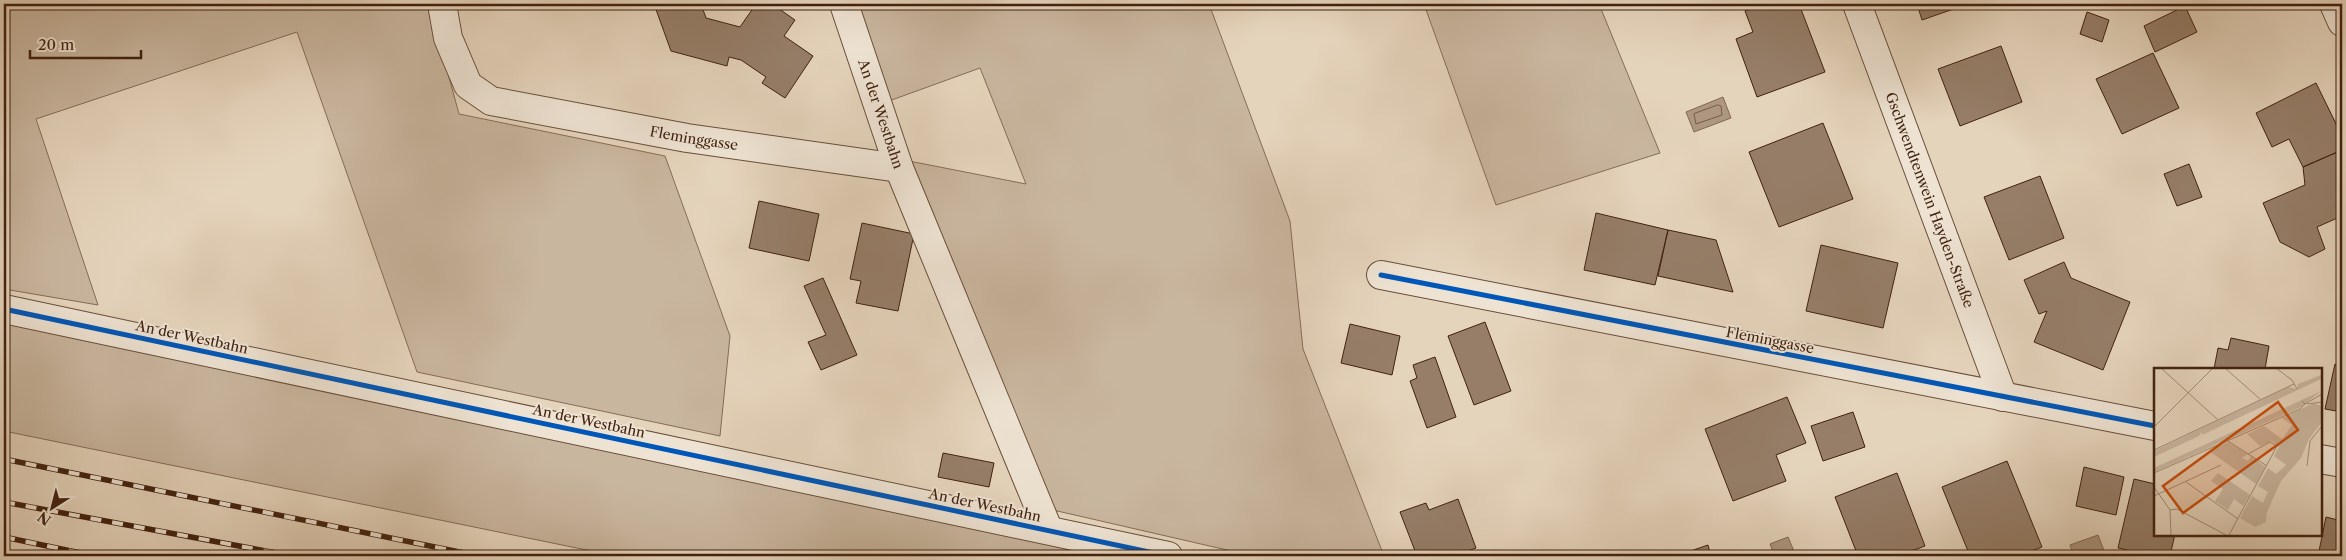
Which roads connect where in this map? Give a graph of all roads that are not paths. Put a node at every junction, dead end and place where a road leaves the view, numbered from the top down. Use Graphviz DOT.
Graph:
graph roads {
  1 [pos="442,4"];
  2 [pos="844,4"];
  3 [pos="1857,4"];
  4 [pos="2334,4"];
  5 [pos="2342,22"];
  6 [pos="899,168"];
  7 [pos="1381,274"];
  8 [pos="4,309"];
  9 [pos="2003,397"];
  10 [pos="2154,426"];
  11 [pos="2321,459"];
  12 [pos="2342,463"];
  13 [pos="1048,529"];
  14 [pos="1168,556"];
  1 -- 6 [label="street, Fleminggasse"];
  2 -- 6 [label="street, An der Westbahn"];
  3 -- 9 [label="street, Gschwendtenwein Hayden-Straße"];
  4 -- 5 [label="street"];
  6 -- 13 [label="street, An der Westbahn"];
  7 -- 9 [label="street, Fleminggasse"];
  8 -- 13 [label="street, An der Westbahn"];
  9 -- 10 [label="street, Fleminggasse"];
  11 -- 12 [label="street"];
  13 -- 14 [label="street, An der Westbahn"];
}
